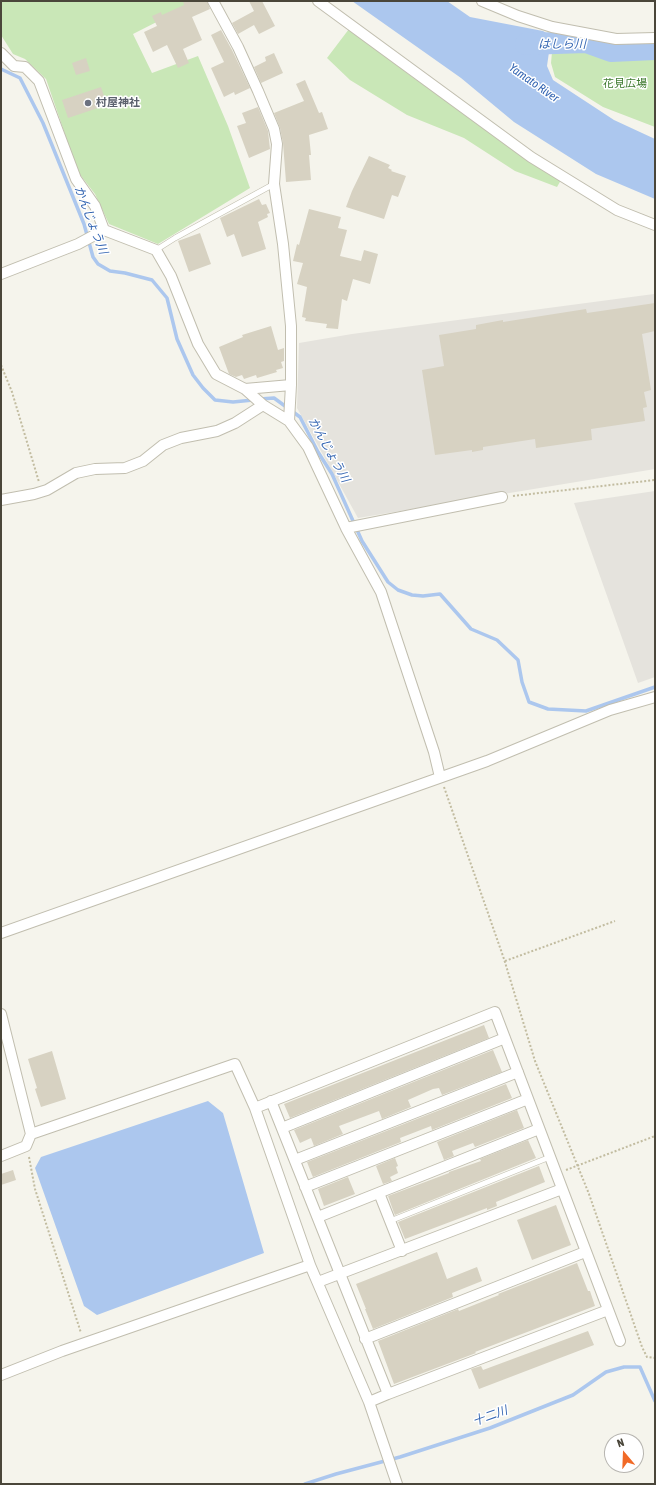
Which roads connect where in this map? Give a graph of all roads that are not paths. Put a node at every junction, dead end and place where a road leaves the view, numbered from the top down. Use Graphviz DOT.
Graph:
graph roads {
  1 [pos="213,1"];
  2 [pos="318,1"];
  3 [pos="482,1"];
  4 [pos="655,38"];
  5 [pos="1,53"];
  6 [pos="274,184"];
  7 [pos="655,225"];
  8 [pos="104,230"];
  9 [pos="156,250"];
  10 [pos="1,274"];
  11 [pos="291,385"];
  12 [pos="245,389"];
  13 [pos="263,405"];
  14 [pos="289,421"];
  15 [pos="502,497"];
  16 [pos="1,500"];
  17 [pos="346,528"];
  18 [pos="655,697"];
  19 [pos="440,777"];
  20 [pos="1,933"];
  21 [pos="1,1014"];
  22 [pos="505,1038"];
  23 [pos="518,1072"];
  24 [pos="528,1099"];
  25 [pos="271,1101"];
  26 [pos="255,1108"];
  27 [pos="282,1128"];
  28 [pos="539,1129"];
  29 [pos="31,1134"];
  30 [pos="1,1156"];
  31 [pos="550,1157"];
  32 [pos="295,1160"];
  33 [pos="306,1187"];
  34 [pos="562,1189"];
  35 [pos="379,1193"];
  36 [pos="318,1217"];
  37 [pos="390,1220"];
  38 [pos="402,1251"];
  39 [pos="585,1252"];
  40 [pos="310,1265"];
  41 [pos="341,1274"];
  42 [pos="318,1282"];
  43 [pos="608,1310"];
  44 [pos="365,1339"];
  45 [pos="620,1341"];
  46 [pos="1,1374"];
  47 [pos="388,1394"];
  48 [pos="369,1402"];
  49 [pos="397,1484"];
  1 -- 6 [label="street"];
  2 -- 7 [label="street"];
  3 -- 4 [label="street"];
  5 -- 8 [label="street"];
  6 -- 9 [label="lane"];
  6 -- 11 [label="street"];
  8 -- 9 [label="street"];
  8 -- 10 [label="street"];
  9 -- 12 [label="street"];
  11 -- 12 [label="street"];
  11 -- 14 [label="street"];
  12 -- 13 [label="street"];
  13 -- 14 [label="street"];
  13 -- 16 [label="street"];
  14 -- 17 [label="street"];
  15 -- 17 [label="street"];
  17 -- 19 [label="street"];
  18 -- 19 [label="street"];
  19 -- 20 [label="street"];
  21 -- 29 [label="street"];
  22 -- 23 [label="street"];
  22 -- 25 [label="street"];
  22 -- 27 [label="street"];
  23 -- 24 [label="street"];
  23 -- 32 [label="street"];
  24 -- 28 [label="street"];
  24 -- 33 [label="street"];
  25 -- 26 [label="street"];
  25 -- 27 [label="street"];
  26 -- 29 [label="street"];
  26 -- 40 [label="street"];
  27 -- 32 [label="street"];
  28 -- 31 [label="street"];
  28 -- 35 [label="street"];
  29 -- 30 [label="street"];
  31 -- 34 [label="street"];
  31 -- 37 [label="lane"];
  32 -- 33 [label="street"];
  33 -- 36 [label="street"];
  34 -- 38 [label="street"];
  34 -- 39 [label="street"];
  35 -- 36 [label="street"];
  35 -- 37 [label="street"];
  36 -- 41 [label="street"];
  37 -- 38 [label="street"];
  38 -- 41 [label="street"];
  39 -- 43 [label="street"];
  39 -- 44 [label="street"];
  40 -- 42 [label="street"];
  40 -- 46 [label="street"];
  41 -- 42 [label="street"];
  41 -- 44 [label="street"];
  42 -- 48 [label="street"];
  43 -- 45 [label="street"];
  43 -- 47 [label="street"];
  44 -- 47 [label="street"];
  47 -- 48 [label="street"];
  48 -- 49 [label="street"];
}
